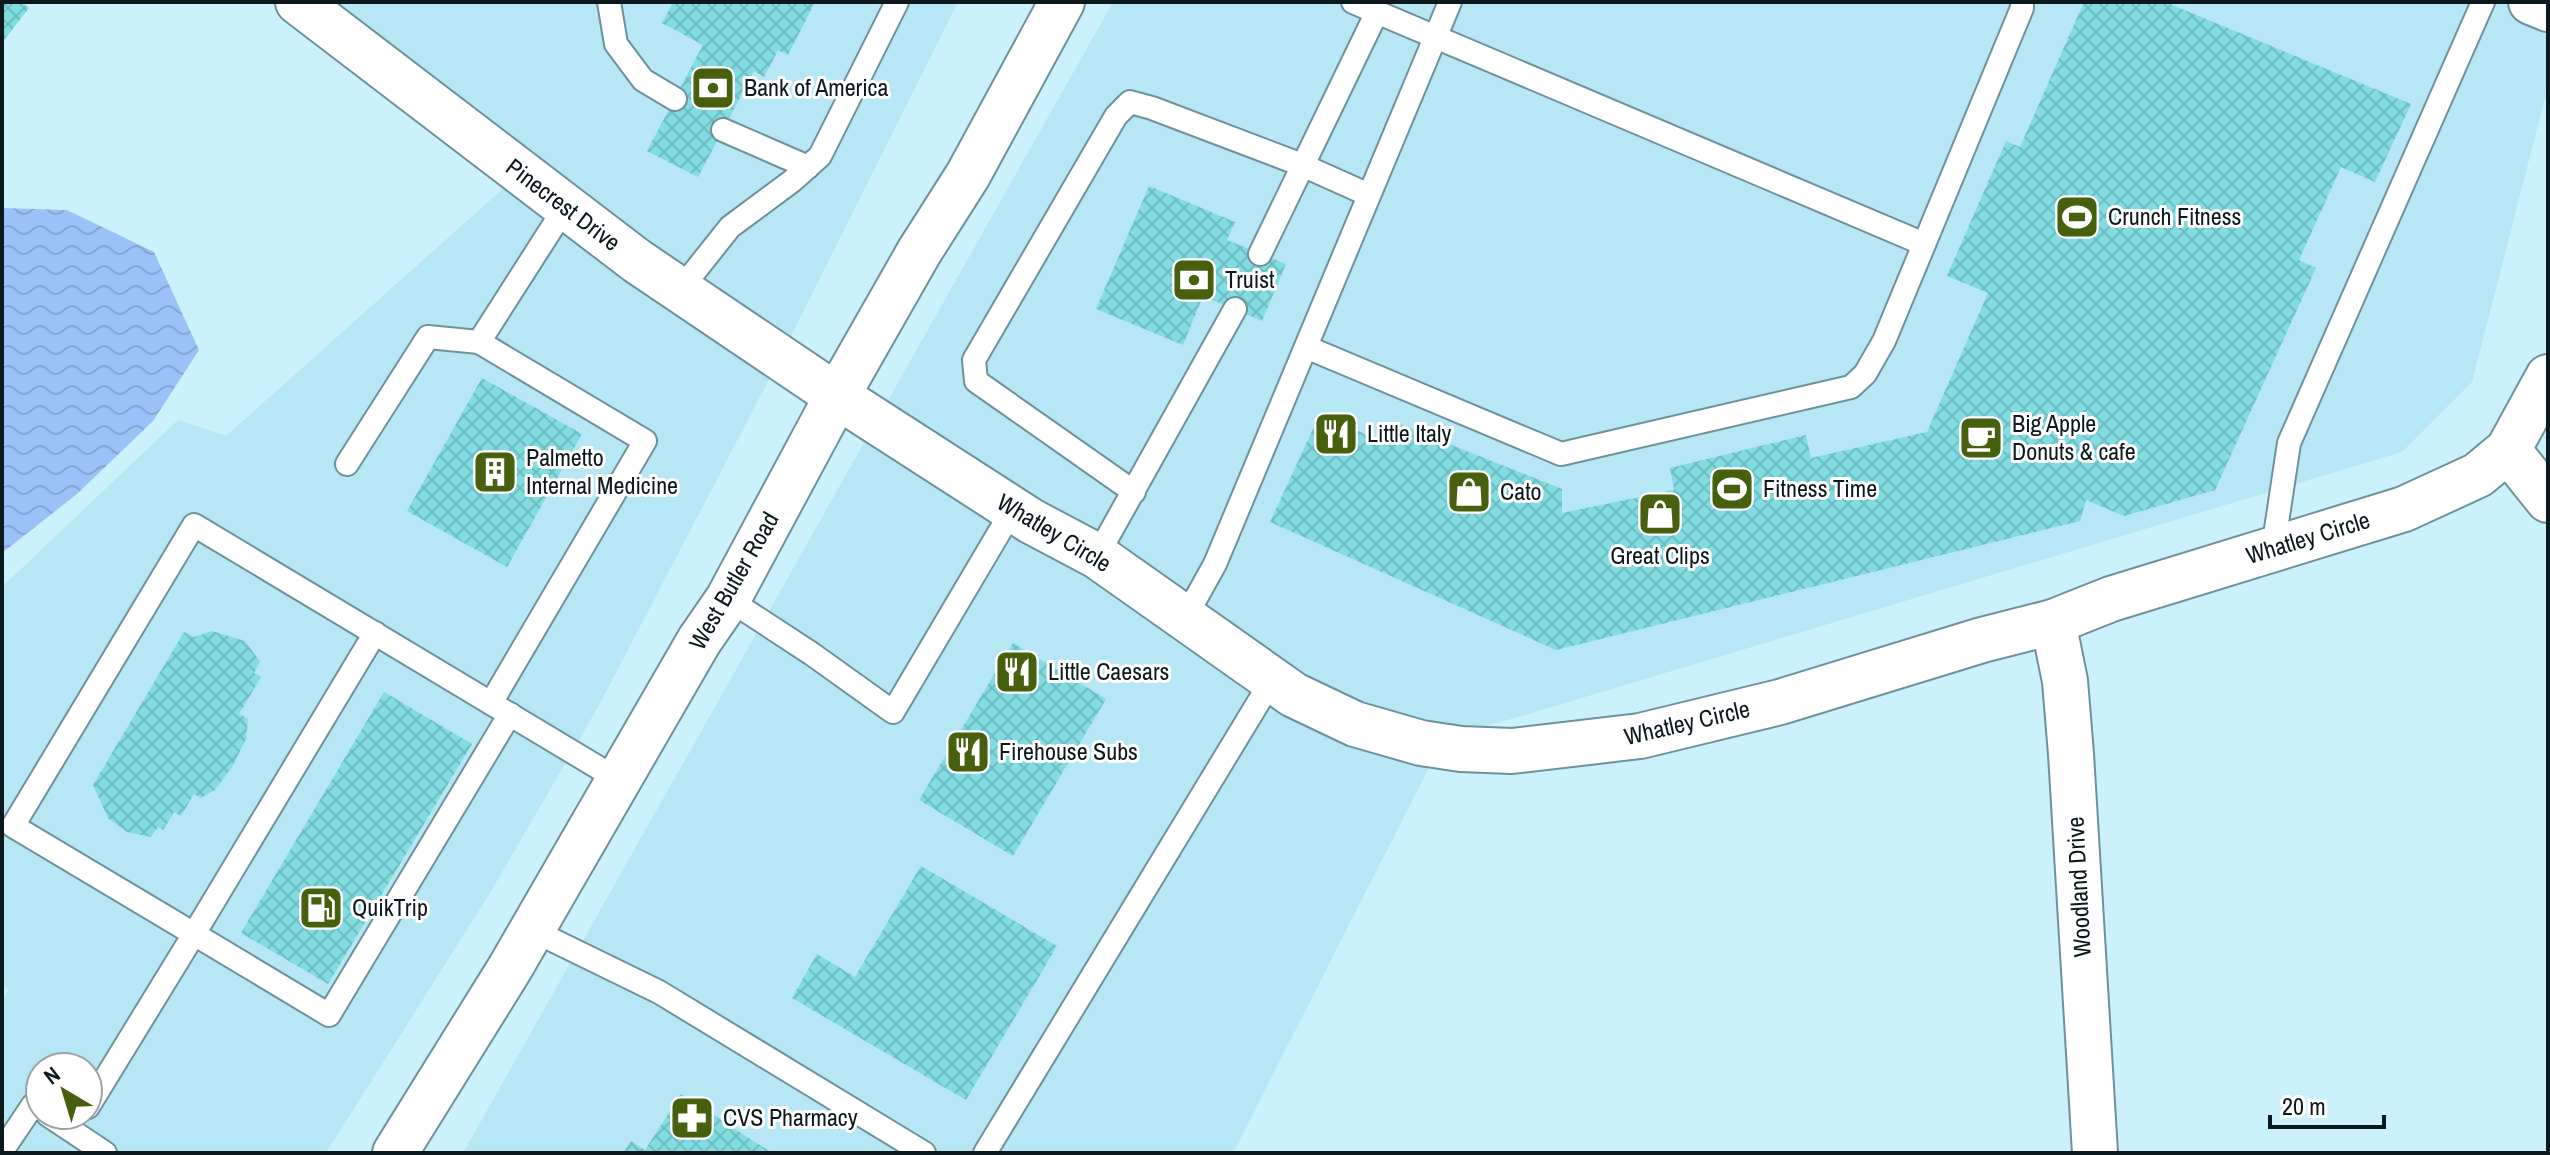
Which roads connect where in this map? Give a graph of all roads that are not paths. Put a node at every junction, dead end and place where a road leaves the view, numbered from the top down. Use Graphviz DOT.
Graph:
graph roads {
  1 [pos="298,2"];
  2 [pos="609,2"];
  3 [pos="897,2"];
  4 [pos="1062,2"];
  5 [pos="1353,2"];
  6 [pos="1450,2"];
  7 [pos="2022,2"];
  8 [pos="2483,2"];
  9 [pos="2531,2"];
  10 [pos="2548,9"];
  11 [pos="1377,12"];
  12 [pos="1435,38"];
  13 [pos="675,99"];
  14 [pos="723,130"];
  15 [pos="1302,165"];
  16 [pos="808,167"];
  17 [pos="1369,195"];
  18 [pos="566,206"];
  19 [pos="1924,244"];
  20 [pos="1260,254"];
  21 [pos="680,290"];
  22 [pos="1235,309"];
  23 [pos="479,342"];
  24 [pos="1306,347"];
  25 [pos="2548,377"];
  26 [pos="837,396"];
  27 [pos="2508,450"];
  28 [pos="347,464"];
  29 [pos="1134,492"];
  30 [pos="2548,500"];
  31 [pos="1013,509"];
  32 [pos="2273,549"];
  33 [pos="1097,556"];
  34 [pos="728,599"];
  35 [pos="1185,618"];
  36 [pos="2053,622"];
  37 [pos="375,633"];
  38 [pos="1272,680"];
  39 [pos="500,708"];
  40 [pos="619,780"];
  41 [pos="532,930"];
  42 [pos="194,934"];
  43 [pos="104,1081"];
  44 [pos="24,1118"];
  45 [pos="85,1131"];
  46 [pos="2,1151"];
  47 [pos="105,1153"];
  48 [pos="395,1153"];
  49 [pos="924,1153"];
  50 [pos="985,1153"];
  51 [pos="2095,1153"];
  1 -- 18 [label="street, Pinecrest Drive"];
  2 -- 13 [label="lane"];
  3 -- 16 [label="lane"];
  4 -- 26 [label="street, West Butler Road"];
  5 -- 11 [label="lane"];
  6 -- 12 [label="lane"];
  7 -- 19 [label="lane"];
  8 -- 32 [label="lane"];
  9 -- 10 [label="street"];
  11 -- 12 [label="lane"];
  11 -- 15 [label="lane"];
  12 -- 17 [label="lane"];
  12 -- 19 [label="lane"];
  14 -- 16 [label="lane"];
  15 -- 17 [label="lane"];
  15 -- 20 [label="lane"];
  15 -- 29 [label="lane"];
  16 -- 21 [label="lane"];
  17 -- 24 [label="lane"];
  18 -- 21 [label="street, Pinecrest Drive"];
  18 -- 23 [label="lane"];
  19 -- 24 [label="lane"];
  21 -- 26 [label="street, Pinecrest Drive"];
  22 -- 29 [label="lane"];
  23 -- 28 [label="lane"];
  23 -- 39 [label="lane"];
  24 -- 35 [label="lane"];
  25 -- 27 [label="street, Whatley Circle"];
  26 -- 31 [label="street, Whatley Circle"];
  26 -- 34 [label="street, West Butler Road"];
  27 -- 30 [label="street"];
  27 -- 32 [label="street, Whatley Circle"];
  29 -- 33 [label="lane"];
  31 -- 33 [label="street, Whatley Circle"];
  31 -- 34 [label="lane"];
  32 -- 36 [label="street, Whatley Circle"];
  33 -- 35 [label="street, Whatley Circle"];
  34 -- 40 [label="street, West Butler Road"];
  35 -- 38 [label="street, Whatley Circle"];
  36 -- 38 [label="street, Whatley Circle"];
  36 -- 51 [label="street, Woodland Drive"];
  37 -- 39 [label="lane"];
  37 -- 42 [label="lane"];
  37 -- 42 [label="lane"];
  38 -- 50 [label="lane"];
  39 -- 40 [label="lane"];
  39 -- 42 [label="lane"];
  40 -- 41 [label="street, West Butler Road"];
  41 -- 48 [label="street, West Butler Road"];
  41 -- 49 [label="lane"];
  42 -- 43 [label="lane"];
  44 -- 46 [label="lane"];
  45 -- 47 [label="lane"];
}
